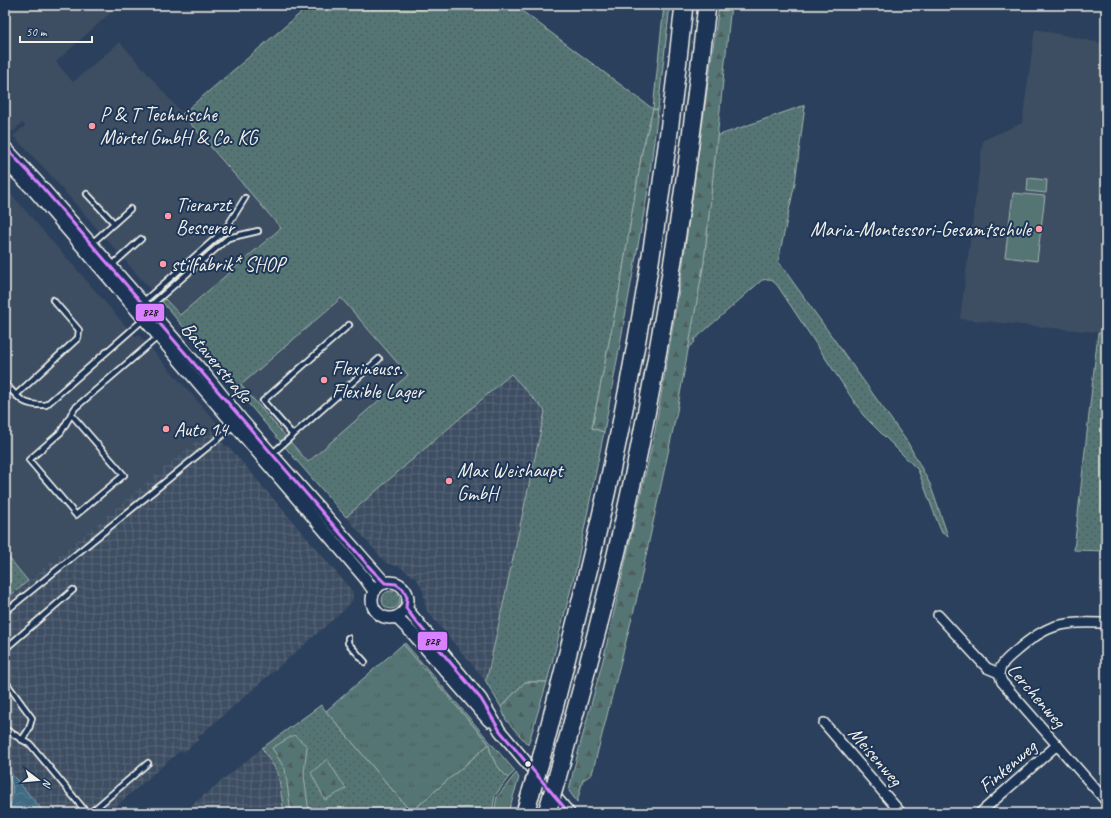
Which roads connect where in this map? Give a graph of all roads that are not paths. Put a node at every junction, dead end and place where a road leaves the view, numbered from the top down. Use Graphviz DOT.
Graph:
graph roads {
  1 [pos="684,5"];
  2 [pos="707,5"];
  3 [pos="5,147"];
  4 [pos="5,162"];
  5 [pos="87,194"];
  6 [pos="245,198"];
  7 [pos="130,209"];
  8 [pos="114,224"];
  9 [pos="258,231"];
  10 [pos="141,239"];
  11 [pos="88,247"];
  12 [pos="107,269"];
  13 [pos="52,300"];
  14 [pos="144,311"];
  15 [pos="349,325"];
  16 [pos="163,333"];
  17 [pos="379,359"];
  18 [pos="5,383"];
  19 [pos="16,395"];
  20 [pos="71,414"];
  21 [pos="237,422"];
  22 [pos="293,435"];
  23 [pos="272,454"];
  24 [pos="385,583"];
  25 [pos="73,590"];
  26 [pos="374,591"];
  27 [pos="406,608"];
  28 [pos="5,612"];
  29 [pos="938,615"];
  30 [pos="396,617"];
  31 [pos="1106,623"];
  32 [pos="348,638"];
  33 [pos="5,649"];
  34 [pos="365,662"];
  35 [pos="999,673"];
  36 [pos="5,681"];
  37 [pos="824,723"];
  38 [pos="5,729"];
  39 [pos="500,731"];
  40 [pos="22,740"];
  41 [pos="1057,745"];
  42 [pos="534,761"];
  43 [pos="148,763"];
  44 [pos="1106,802"];
  45 [pos="547,811"];
  46 [pos="89,813"];
  47 [pos="525,813"];
  48 [pos="569,813"];
  49 [pos="901,813"];
  50 [pos="980,813"];
  1 -- 42 [label="highway"];
  2 -- 45 [label="highway, bridge"];
  3 -- 11 [label="street, Bataverstraße"];
  4 -- 11 [label="street, Bataverstraße"];
  5 -- 8 [label="lane"];
  6 -- 14 [label="lane"];
  7 -- 8 [label="lane"];
  8 -- 11 [label="lane"];
  9 -- 14 [label="lane"];
  10 -- 12 [label="lane"];
  11 -- 12 [label="street, Bataverstraße"];
  12 -- 14 [label="street, Bataverstraße"];
  13 -- 19 [label="lane"];
  14 -- 16 [label="street, Bataverstraße"];
  14 -- 19 [label="lane"];
  15 -- 22 [label="lane"];
  16 -- 20 [label="lane"];
  16 -- 21 [label="street, Bataverstraße"];
  17 -- 22 [label="lane"];
  18 -- 19 [label="lane"];
  20 -- 20 [label="lane"];
  21 -- 23 [label="street, Bataverstraße"];
  21 -- 26 [label="street, Bataverstraße"];
  21 -- 28 [label="lane"];
  22 -- 23 [label="lane"];
  23 -- 24 [label="street, Bataverstraße"];
  24 -- 26 [label="street"];
  24 -- 27 [label="street"];
  25 -- 33 [label="lane"];
  26 -- 30 [label="street"];
  27 -- 30 [label="street"];
  27 -- 39 [label="street"];
  29 -- 35 [label="street, Lerchenweg"];
  30 -- 39 [label="street"];
  31 -- 35 [label="street"];
  32 -- 34 [label="lane"];
  35 -- 41 [label="street, Lerchenweg"];
  36 -- 40 [label="lane"];
  37 -- 49 [label="street, Meisenweg"];
  38 -- 40 [label="lane"];
  39 -- 42 [label="street"];
  40 -- 46 [label="lane"];
  41 -- 44 [label="street, Lerchenweg"];
  41 -- 50 [label="street, Finkenweg"];
  42 -- 47 [label="highway, bridge"];
  42 -- 48 [label="street"];
  43 -- 46 [label="lane"];
}
